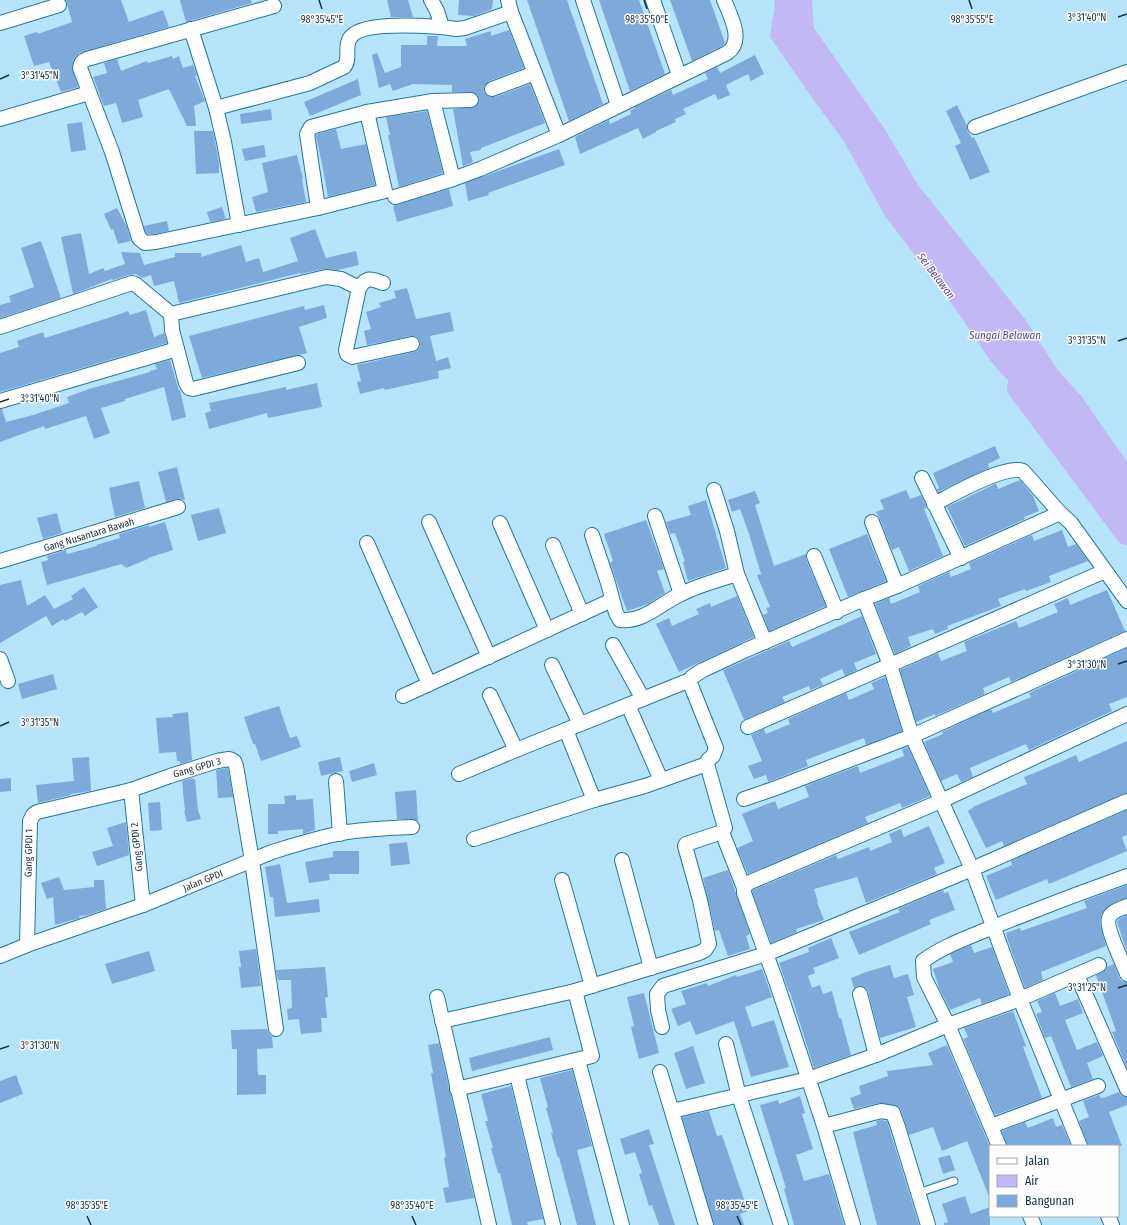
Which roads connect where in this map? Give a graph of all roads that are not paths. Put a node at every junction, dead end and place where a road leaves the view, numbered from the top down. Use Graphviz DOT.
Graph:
graph roads {
  1 [pos="431,0"];
  2 [pos="583,0"];
  3 [pos="652,0"];
  4 [pos="724,0"];
  5 [pos="59,5"];
  6 [pos="274,6"];
  7 [pos="510,6"];
  8 [pos="0,23"];
  9 [pos="442,27"];
  10 [pos="191,29"];
  11 [pos="535,73"];
  12 [pos="679,75"];
  13 [pos="1125,76"];
  14 [pos="492,89"];
  15 [pos="90,93"];
  16 [pos="471,100"];
  17 [pos="433,101"];
  18 [pos="618,105"];
  19 [pos="216,108"];
  20 [pos="367,112"];
  21 [pos="0,119"];
  22 [pos="975,126"];
  23 [pos="560,135"];
  24 [pos="453,179"];
  25 [pos="395,197"];
  26 [pos="318,208"];
  27 [pos="239,225"];
  28 [pos="383,283"];
  29 [pos="351,284"];
  30 [pos="171,314"];
  31 [pos="0,328"];
  32 [pos="412,344"];
  33 [pos="177,349"];
  34 [pos="298,363"];
  35 [pos="0,401"];
  36 [pos="922,478"];
  37 [pos="714,490"];
  38 [pos="934,504"];
  39 [pos="178,507"];
  40 [pos="1060,513"];
  41 [pos="655,516"];
  42 [pos="430,522"];
  43 [pos="872,522"];
  44 [pos="500,523"];
  45 [pos="592,535"];
  46 [pos="367,543"];
  47 [pos="553,545"];
  48 [pos="814,556"];
  49 [pos="961,558"];
  50 [pos="0,562"];
  51 [pos="1105,571"];
  52 [pos="736,574"];
  53 [pos="897,586"];
  54 [pos="681,594"];
  55 [pos="864,599"];
  56 [pos="612,600"];
  57 [pos="1127,601"];
  58 [pos="837,612"];
  59 [pos="582,614"];
  60 [pos="547,630"];
  61 [pos="1127,639"];
  62 [pos="765,642"];
  63 [pos="612,645"];
  64 [pos="489,657"];
  65 [pos="0,659"];
  66 [pos="552,665"];
  67 [pos="890,665"];
  68 [pos="690,680"];
  69 [pos="8,681"];
  70 [pos="429,684"];
  71 [pos="403,696"];
  72 [pos="490,696"];
  73 [pos="643,699"];
  74 [pos="628,705"];
  75 [pos="1127,714"];
  76 [pos="580,724"];
  77 [pos="748,727"];
  78 [pos="566,730"];
  79 [pos="912,736"];
  80 [pos="516,750"];
  81 [pos="707,764"];
  82 [pos="459,774"];
  83 [pos="661,780"];
  84 [pos="336,781"];
  85 [pos="131,790"];
  86 [pos="744,799"];
  87 [pos="594,800"];
  88 [pos="941,800"];
  89 [pos="1127,801"];
  90 [pos="412,827"];
  91 [pos="722,832"];
  92 [pos="340,834"];
  93 [pos="474,839"];
  94 [pos="622,860"];
  95 [pos="252,861"];
  96 [pos="972,869"];
  97 [pos="1127,876"];
  98 [pos="562,880"];
  99 [pos="744,888"];
  100 [pos="143,905"];
  101 [pos="1127,906"];
  102 [pos="993,927"];
  103 [pos="27,945"];
  104 [pos="766,954"];
  105 [pos="0,956"];
  106 [pos="1100,965"];
  107 [pos="651,968"];
  108 [pos="1127,974"];
  109 [pos="1077,975"];
  110 [pos="592,986"];
  111 [pos="575,991"];
  112 [pos="860,994"];
  113 [pos="437,997"];
  114 [pos="1020,998"];
  115 [pos="442,1021"];
  116 [pos="948,1025"];
  117 [pos="662,1027"];
  118 [pos="276,1029"];
  119 [pos="726,1044"];
  120 [pos="876,1055"];
  121 [pos="578,1060"];
  122 [pos="660,1072"];
  123 [pos="517,1075"];
  124 [pos="808,1079"];
  125 [pos="1098,1086"];
  126 [pos="457,1089"];
  127 [pos="1127,1089"];
  128 [pos="739,1096"];
  129 [pos="1062,1100"];
  130 [pos="672,1111"];
  131 [pos="824,1126"];
  132 [pos="991,1126"];
  133 [pos="999,1145"];
  134 [pos="1080,1145"];
  135 [pos="954,1181"];
  136 [pos="918,1193"];
  137 [pos="489,1225"];
  138 [pos="553,1225"];
  139 [pos="622,1225"];
  140 [pos="706,1225"];
  141 [pos="780,1225"];
  142 [pos="853,1225"];
  143 [pos="928,1225"];
  1 -- 9 [label="street"];
  2 -- 18 [label="street"];
  3 -- 12 [label="street"];
  4 -- 12 [label="street"];
  5 -- 8 [label="street"];
  6 -- 10 [label="street"];
  7 -- 9 [label="street"];
  7 -- 11 [label="street"];
  9 -- 19 [label="street"];
  10 -- 15 [label="street"];
  10 -- 19 [label="street"];
  11 -- 14 [label="street"];
  11 -- 23 [label="street"];
  12 -- 18 [label="street"];
  13 -- 22 [label="street"];
  15 -- 21 [label="street"];
  15 -- 27 [label="street"];
  16 -- 17 [label="street"];
  17 -- 20 [label="street"];
  17 -- 24 [label="street"];
  18 -- 23 [label="street"];
  19 -- 27 [label="street"];
  20 -- 26 [label="street"];
  20 -- 26 [label="street"];
  23 -- 24 [label="street"];
  24 -- 25 [label="street"];
  26 -- 27 [label="street"];
  28 -- 29 [label="street"];
  29 -- 30 [label="street"];
  29 -- 32 [label="street"];
  30 -- 31 [label="street"];
  30 -- 33 [label="street"];
  33 -- 34 [label="street"];
  33 -- 35 [label="street"];
  36 -- 38 [label="street"];
  37 -- 52 [label="street"];
  38 -- 40 [label="street"];
  38 -- 49 [label="street"];
  39 -- 50 [label="street, Gang Nusantara Bawah"];
  40 -- 49 [label="street"];
  40 -- 51 [label="street"];
  41 -- 54 [label="street"];
  42 -- 64 [label="street"];
  43 -- 53 [label="street"];
  44 -- 60 [label="street"];
  45 -- 56 [label="street"];
  46 -- 70 [label="street"];
  47 -- 59 [label="street"];
  48 -- 58 [label="street"];
  49 -- 53 [label="street"];
  51 -- 57 [label="street"];
  51 -- 67 [label="street"];
  52 -- 54 [label="street"];
  52 -- 62 [label="street"];
  53 -- 55 [label="street"];
  54 -- 56 [label="street"];
  55 -- 58 [label="street"];
  55 -- 67 [label="street"];
  56 -- 59 [label="street"];
  58 -- 62 [label="street"];
  59 -- 60 [label="street"];
  60 -- 64 [label="street"];
  61 -- 79 [label="street"];
  62 -- 68 [label="street"];
  63 -- 73 [label="street"];
  64 -- 70 [label="street"];
  65 -- 69 [label="street"];
  66 -- 76 [label="street"];
  67 -- 77 [label="street"];
  67 -- 79 [label="street"];
  68 -- 73 [label="street"];
  68 -- 81 [label="street"];
  70 -- 71 [label="street"];
  72 -- 80 [label="street"];
  73 -- 74 [label="street"];
  74 -- 76 [label="street"];
  74 -- 83 [label="street"];
  75 -- 88 [label="street"];
  76 -- 78 [label="street"];
  78 -- 80 [label="street"];
  78 -- 87 [label="street"];
  79 -- 86 [label="street"];
  79 -- 88 [label="street"];
  80 -- 82 [label="street"];
  81 -- 83 [label="street"];
  81 -- 91 [label="street"];
  83 -- 87 [label="street"];
  84 -- 92 [label="street"];
  85 -- 95 [label="street, Gang GPDI 3"];
  85 -- 100 [label="street, Gang GPDI 2"];
  85 -- 103 [label="street, Gang GPDI 1"];
  87 -- 93 [label="street"];
  88 -- 96 [label="street"];
  88 -- 99 [label="street"];
  89 -- 96 [label="street"];
  90 -- 92 [label="street, Jalan GPDI"];
  91 -- 99 [label="street"];
  91 -- 107 [label="street"];
  92 -- 95 [label="street, Jalan GPDI"];
  94 -- 107 [label="street"];
  95 -- 100 [label="street, Jalan GPDI"];
  95 -- 118 [label="street"];
  96 -- 102 [label="street"];
  96 -- 104 [label="street"];
  97 -- 102 [label="street"];
  98 -- 110 [label="street"];
  99 -- 104 [label="street"];
  100 -- 103 [label="street, Jalan GPDI"];
  101 -- 108 [label="street"];
  102 -- 114 [label="street"];
  102 -- 116 [label="street"];
  103 -- 105 [label="street, Jalan GPDI"];
  104 -- 117 [label="street"];
  104 -- 124 [label="street"];
  106 -- 109 [label="street"];
  107 -- 110 [label="street"];
  109 -- 114 [label="street"];
  109 -- 127 [label="street"];
  110 -- 111 [label="street"];
  111 -- 115 [label="street"];
  111 -- 121 [label="street"];
  112 -- 120 [label="street"];
  113 -- 115 [label="street"];
  114 -- 116 [label="street"];
  114 -- 129 [label="street"];
  115 -- 126 [label="street"];
  116 -- 120 [label="street"];
  116 -- 132 [label="street"];
  119 -- 128 [label="street"];
  120 -- 124 [label="street"];
  121 -- 123 [label="street"];
  121 -- 139 [label="street"];
  122 -- 130 [label="street"];
  123 -- 126 [label="street"];
  123 -- 138 [label="street"];
  124 -- 128 [label="street"];
  124 -- 131 [label="street"];
  125 -- 129 [label="street"];
  126 -- 137 [label="street"];
  128 -- 130 [label="street"];
  128 -- 141 [label="street"];
  129 -- 132 [label="street"];
  129 -- 134 [label="street"];
  130 -- 140 [label="street"];
  131 -- 136 [label="street"];
  131 -- 142 [label="street"];
  132 -- 133 [label="street"];
  135 -- 136 [label="lane"];
  136 -- 143 [label="street"];
}
